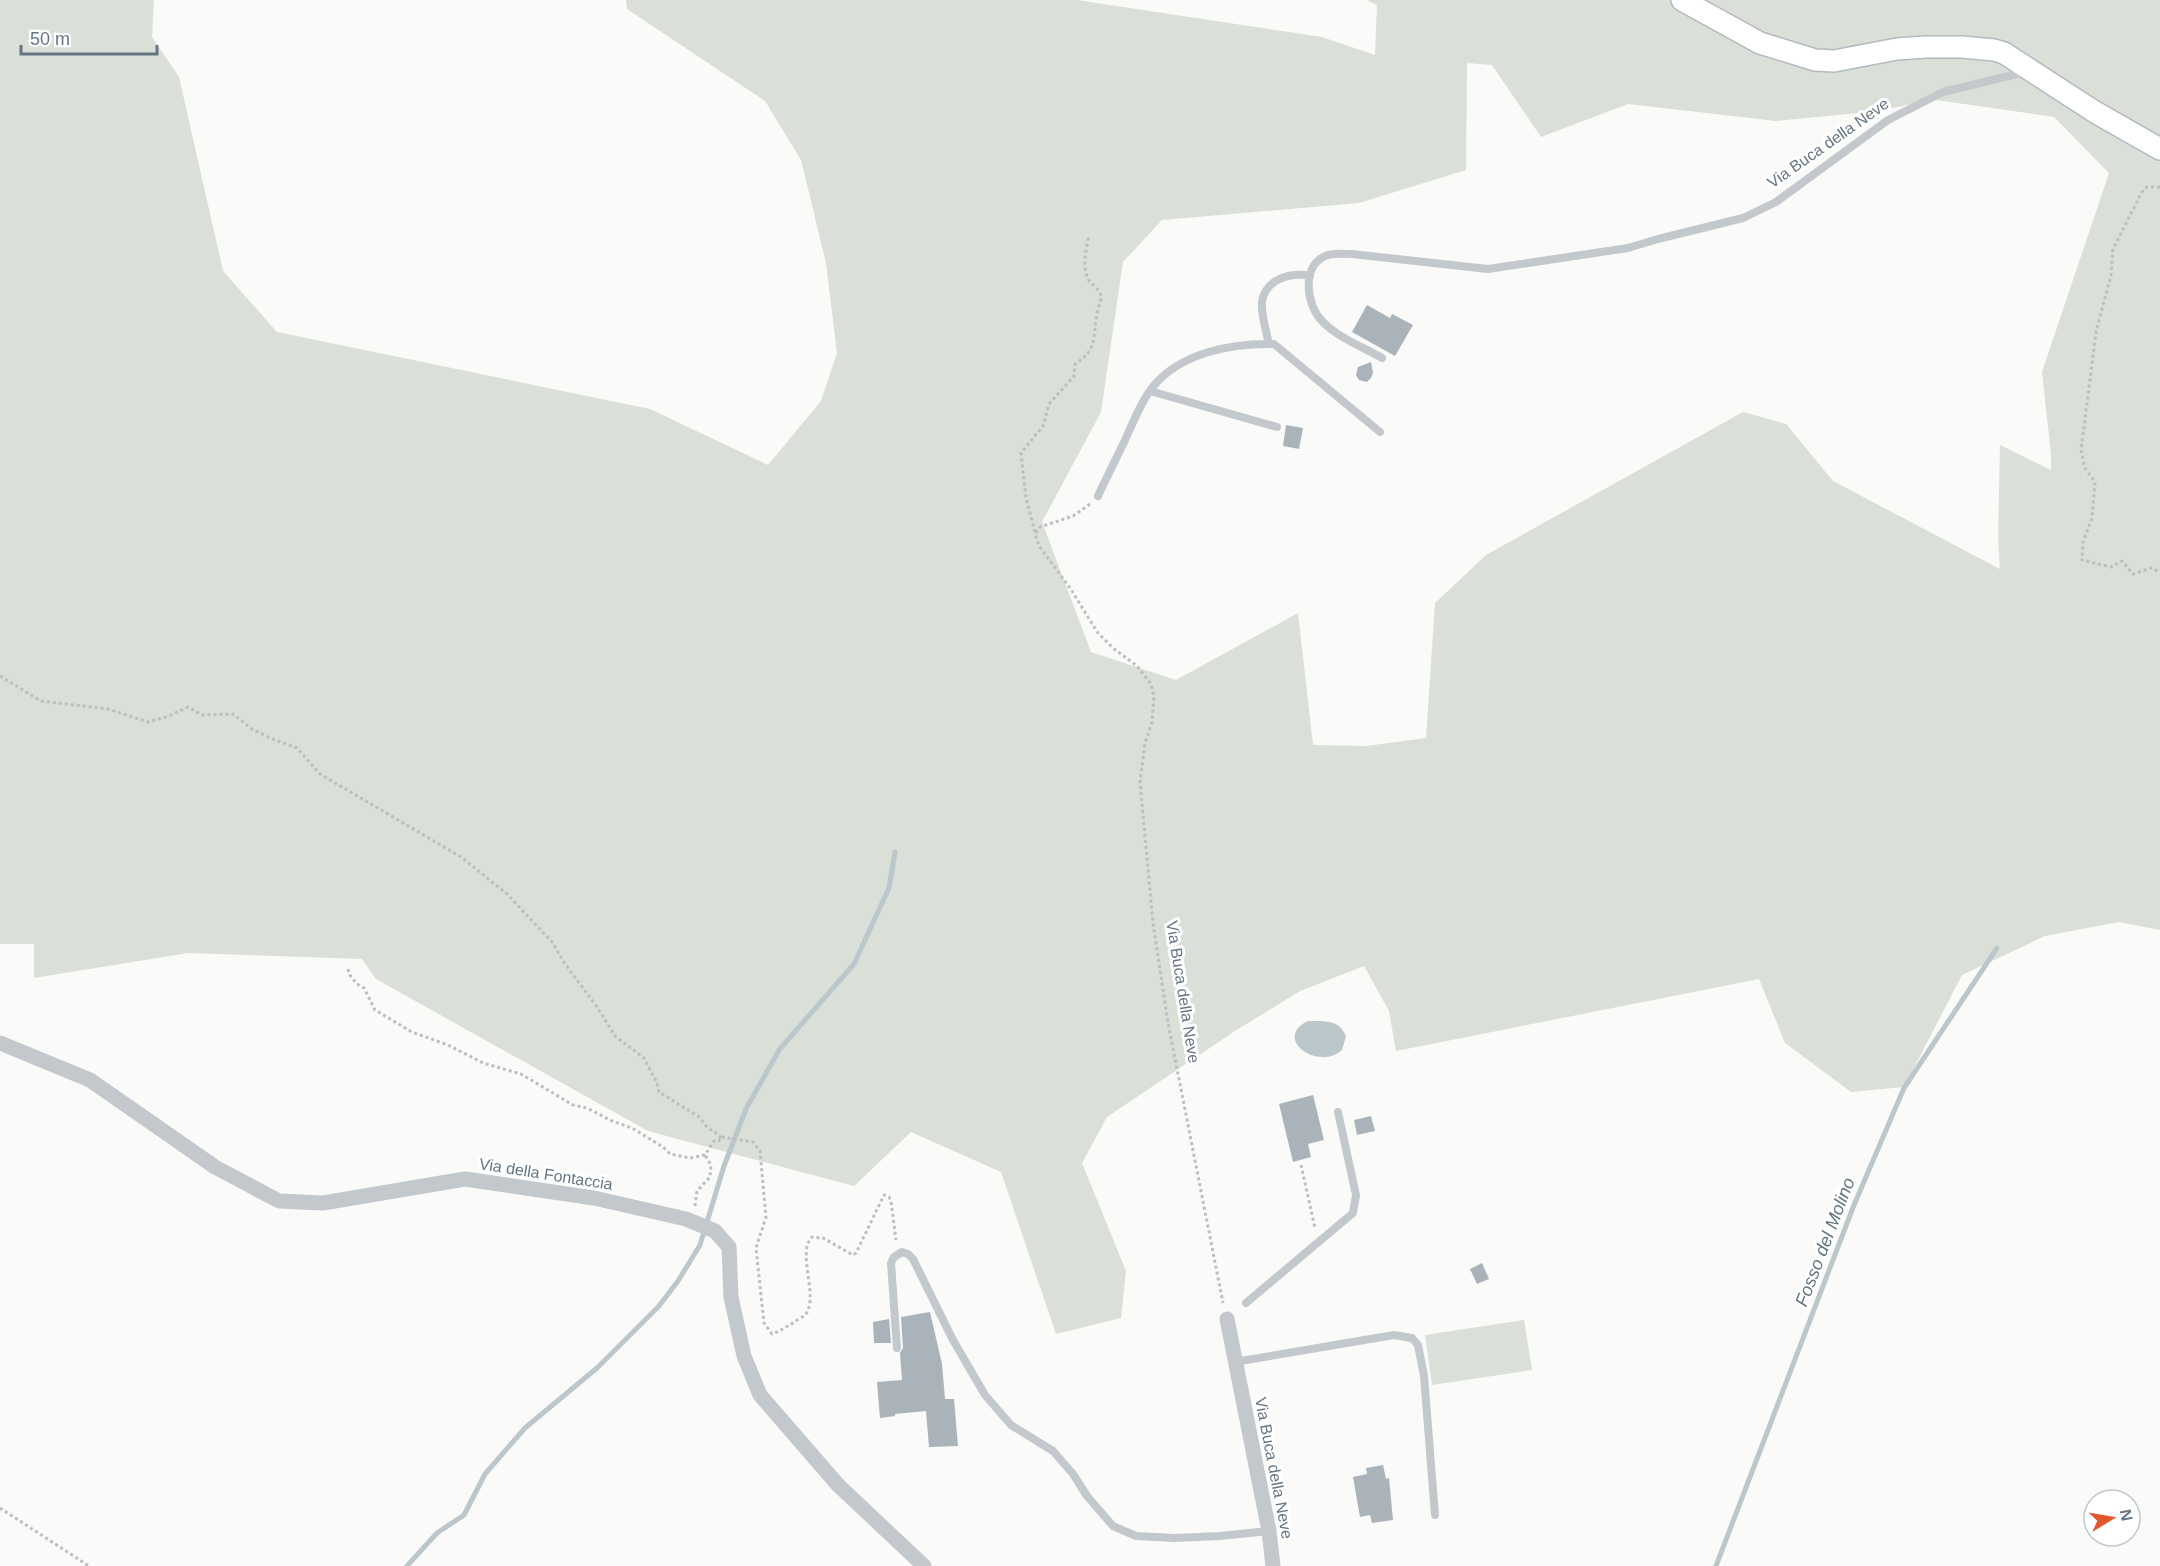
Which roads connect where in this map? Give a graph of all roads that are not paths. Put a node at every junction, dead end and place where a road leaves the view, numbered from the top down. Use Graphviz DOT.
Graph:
graph roads {
  1 [pos="1682,0"];
  2 [pos="2024,66"];
  3 [pos="2160,149"];
  4 [pos="1310,276"];
  5 [pos="1269,344"];
  6 [pos="1382,358"];
  7 [pos="1150,391"];
  8 [pos="1277,427"];
  9 [pos="1380,432"];
  10 [pos="1098,496"];
  11 [pos="0,1042"];
  12 [pos="1338,1112"];
  13 [pos="1246,1303"];
  14 [pos="1231,1316"];
  15 [pos="897,1348"];
  16 [pos="1235,1362"];
  17 [pos="1435,1515"];
  18 [pos="1269,1531"];
  19 [pos="924,1566"];
  20 [pos="1273,1566"];
  1 -- 2 [label="street"];
  2 -- 3 [label="street"];
  2 -- 4 [label="lane, Via Buca della Neve"];
  4 -- 5 [label="lane"];
  4 -- 6 [label="lane"];
  5 -- 7 [label="lane"];
  5 -- 9 [label="lane"];
  7 -- 8 [label="lane"];
  7 -- 10 [label="lane"];
  11 -- 19 [label="street, Via della Fontaccia"];
  12 -- 13 [label="lane"];
  14 -- 16 [label="street, Via Buca della Neve"];
  15 -- 18 [label="lane"];
  16 -- 17 [label="lane"];
  16 -- 18 [label="street, Via Buca della Neve"];
  18 -- 20 [label="street, Via Buca della Neve"];
}
